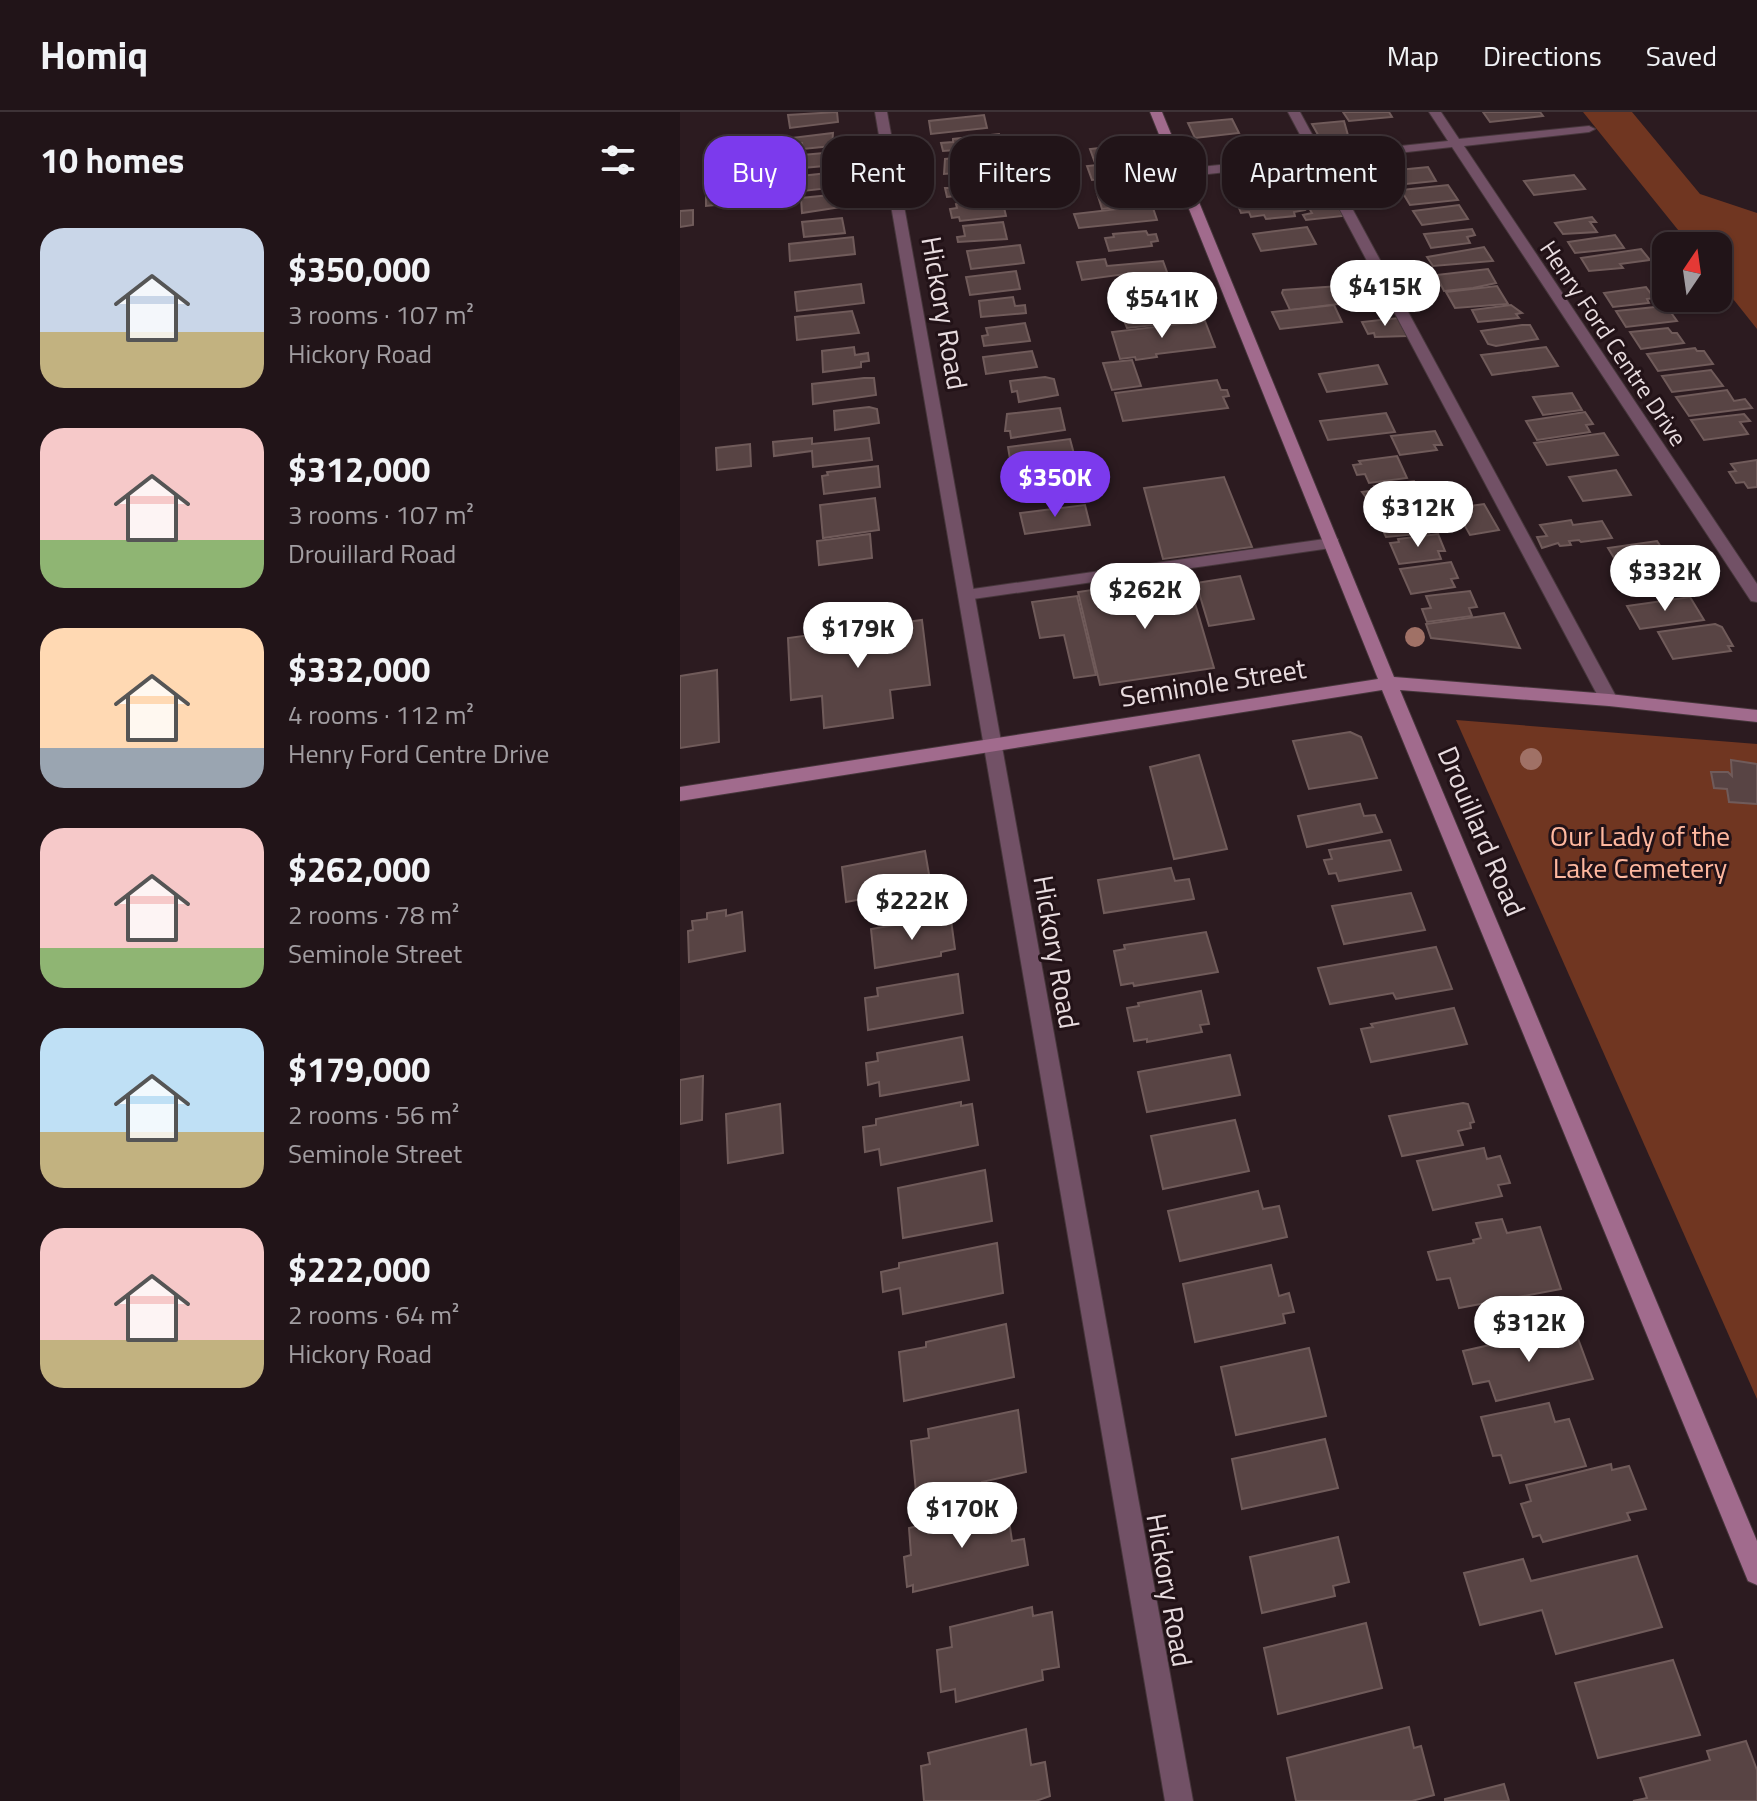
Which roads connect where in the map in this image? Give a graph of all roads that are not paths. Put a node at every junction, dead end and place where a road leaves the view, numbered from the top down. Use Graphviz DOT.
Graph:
graph roads {
  1 [pos="881,112"];
  2 [pos="1156,112"];
  3 [pos="1294,112"];
  4 [pos="1435,112"];
  5 [pos="1589,129"];
  6 [pos="1166,136"];
  7 [pos="1307,136"];
  8 [pos="1456,144"];
  9 [pos="1405,149"];
  10 [pos="1195,208"];
  11 [pos="1346,208"];
  12 [pos="1332,543"];
  13 [pos="966,595"];
  14 [pos="1757,597"];
  15 [pos="1389,683"];
  16 [pos="1609,700"];
  17 [pos="1757,716"];
  18 [pos="993,745"];
  19 [pos="680,794"];
  20 [pos="1757,1572"];
  21 [pos="1179,1801"];
  1 -- 13 [label="street, Hickory Road"];
  2 -- 6 [label="street, Drouillard Road"];
  3 -- 7 [label="street"];
  4 -- 8 [label="street, Henry Ford Centre Drive"];
  5 -- 8 [label="street"];
  8 -- 9 [label="street"];
  8 -- 14 [label="street, Henry Ford Centre Drive"];
  10 -- 12 [label="street, Drouillard Road"];
  11 -- 16 [label="street"];
  12 -- 13 [label="street"];
  12 -- 15 [label="street, Drouillard Road"];
  13 -- 18 [label="street, Hickory Road"];
  15 -- 16 [label="street, Seminole Street"];
  15 -- 18 [label="street, Seminole Street"];
  15 -- 20 [label="street, Drouillard Road"];
  16 -- 17 [label="street, Seminole Street"];
  18 -- 19 [label="street, Seminole Street"];
  18 -- 21 [label="street, Hickory Road"];
}
